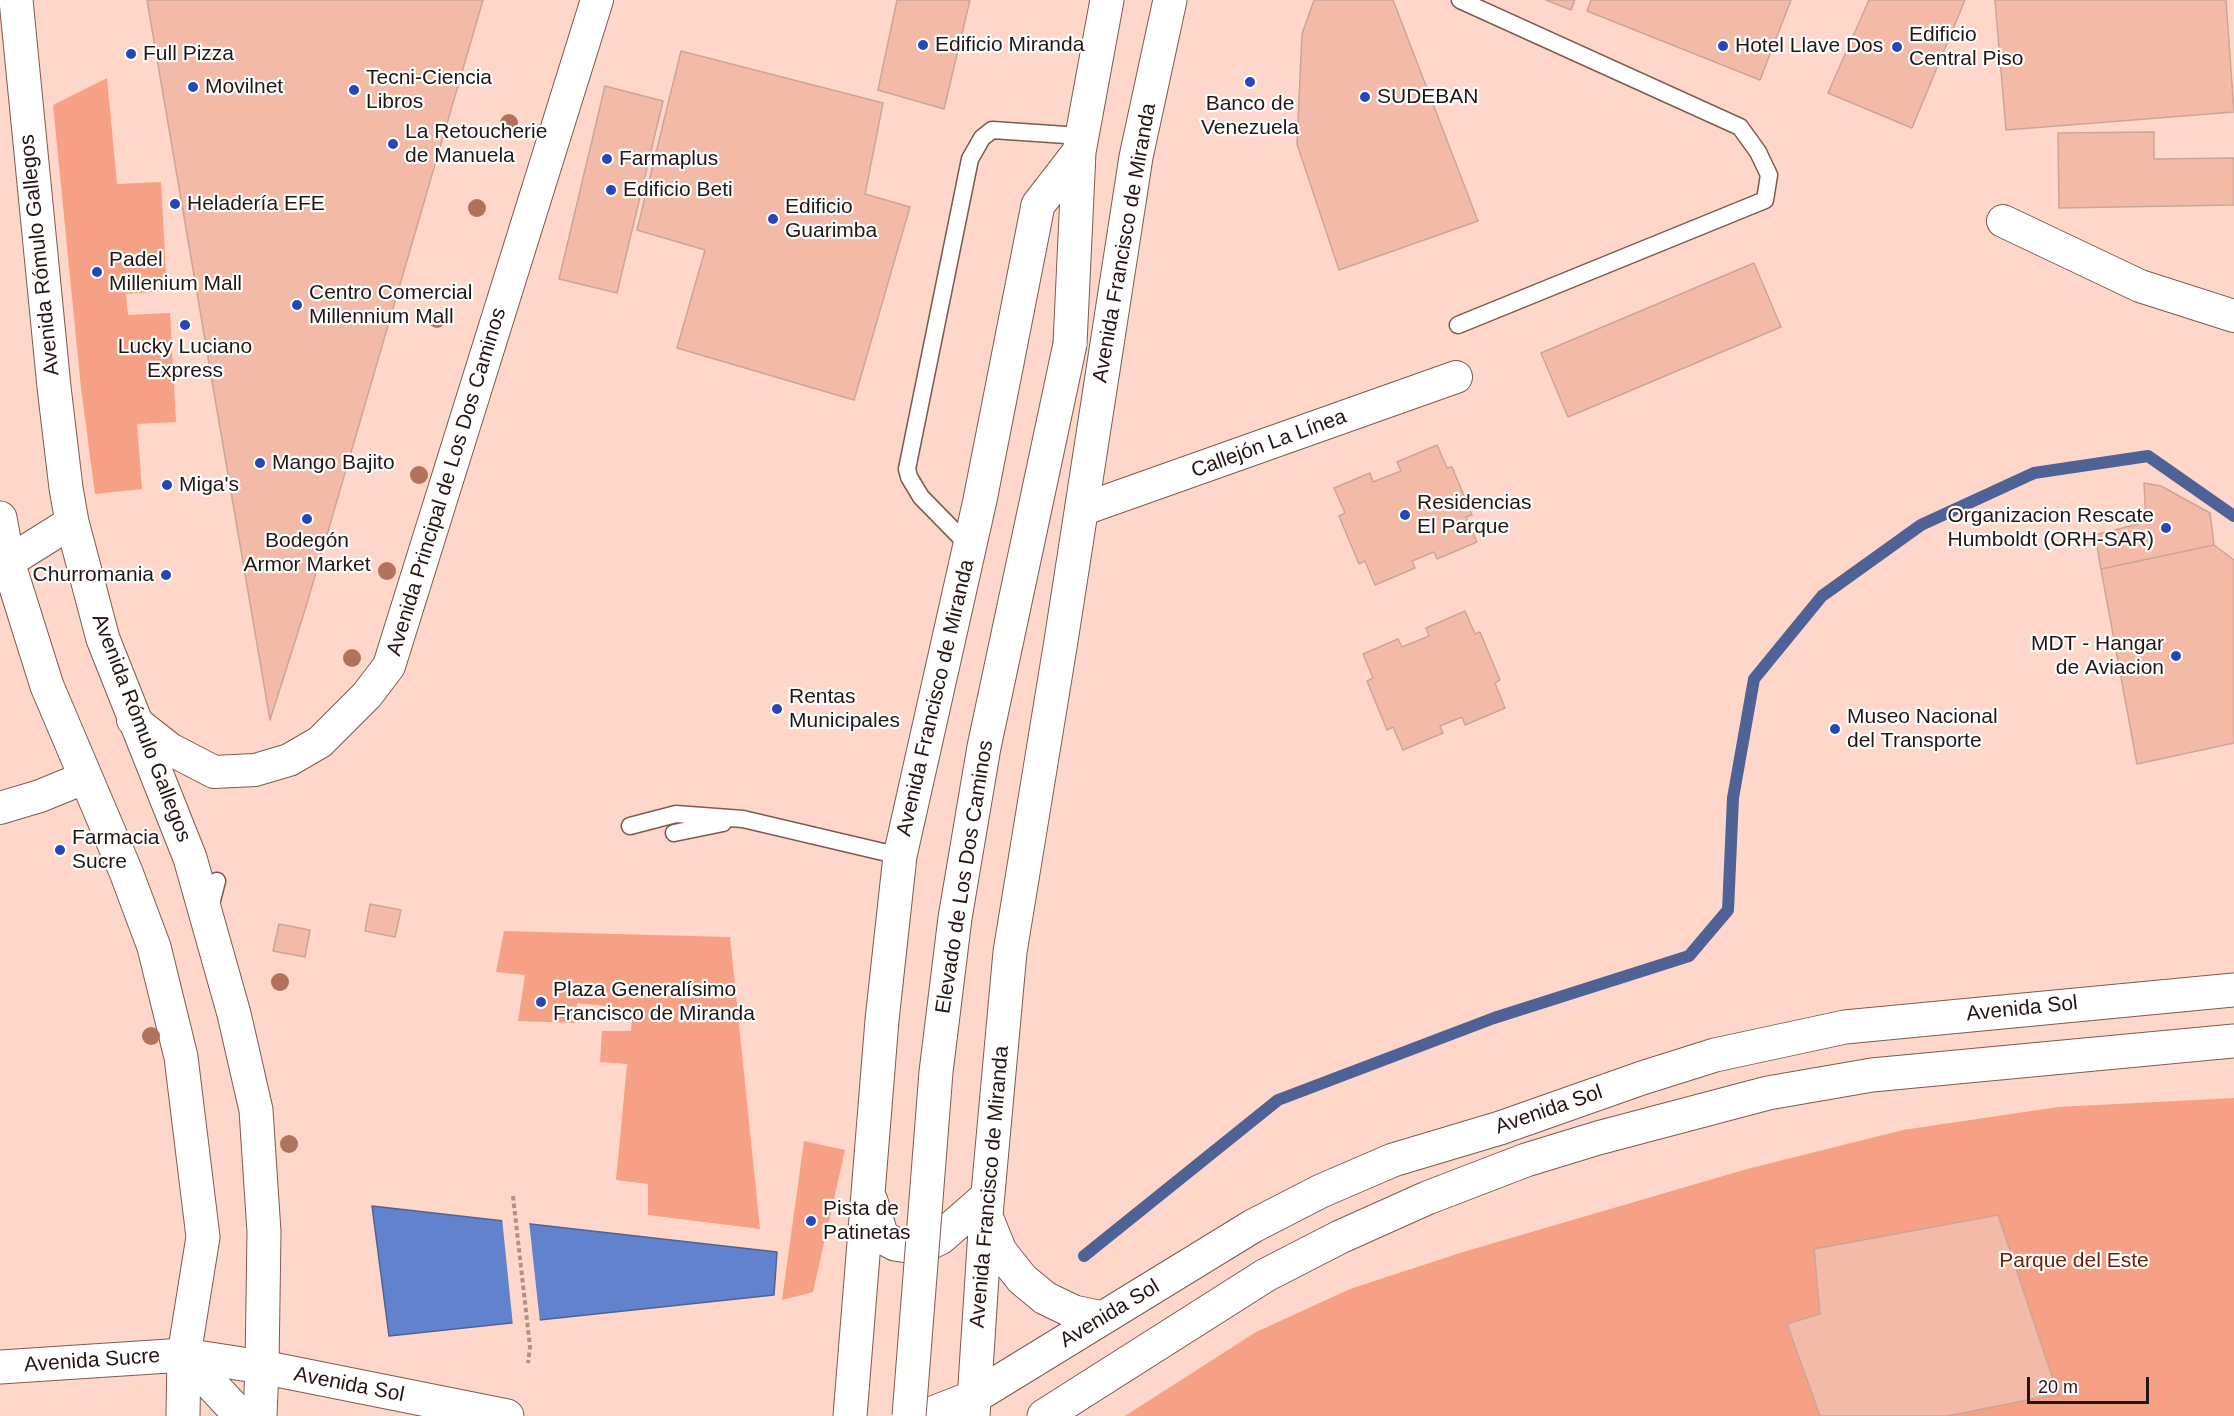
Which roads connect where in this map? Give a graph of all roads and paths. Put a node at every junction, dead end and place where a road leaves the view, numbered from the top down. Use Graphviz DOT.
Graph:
graph roads {
  1 [pos="16,0"];
  2 [pos="597,0"];
  3 [pos="1107,0"];
  4 [pos="1170,0"];
  5 [pos="1460,0"];
  6 [pos="1080,144"];
  7 [pos="1136,157"];
  8 [pos="2003,221"];
  9 [pos="2234,316"];
  10 [pos="1458,325"];
  11 [pos="1070,344"];
  12 [pos="1456,376"];
  13 [pos="1081,510"];
  14 [pos="0,518"];
  15 [pos="72,522"];
  16 [pos="970,547"];
  17 [pos="4,564"];
  18 [pos="133,720"];
  19 [pos="84,778"];
  20 [pos="0,808"];
  21 [pos="743,819"];
  22 [pos="630,826"];
  23 [pos="674,833"];
  24 [pos="900,856"];
  25 [pos="217,881"];
  26 [pos="208,918"];
  27 [pos="2234,990"];
  28 [pos="2234,1041"];
  29 [pos="867,1188"];
  30 [pos="513,1196"];
  31 [pos="986,1206"];
  32 [pos="1102,1318"];
  33 [pos="184,1355"];
  34 [pos="528,1363"];
  35 [pos="0,1367"];
  36 [pos="262,1367"];
  37 [pos="974,1406"];
  38 [pos="183,1416"];
  39 [pos="241,1416"];
  40 [pos="260,1416"];
  41 [pos="507,1416"];
  42 [pos="850,1416"];
  43 [pos="909,1416"];
  44 [pos="925,1416"];
  45 [pos="1044,1416"];
  1 -- 15 [label="main road, Avenida Rómulo Gallegos"];
  2 -- 18 [label="street, Avenida Principal de Los Dos Caminos"];
  3 -- 6 [label="main road, Avenida Francisco de Miranda"];
  4 -- 7 [label="main road, Avenida Francisco de Miranda"];
  5 -- 10 [label="lane"];
  6 -- 11 [label="main road, Elevado de Los Dos Caminos"];
  6 -- 16 [label="main road, Avenida Francisco de Miranda"];
  6 -- 16 [label="lane"];
  7 -- 11 [label="main road, Elevado de Los Dos Caminos"];
  7 -- 13 [label="main road, Avenida Francisco de Miranda"];
  8 -- 9 [label="street"];
  11 -- 43 [label="main road, Elevado de Los Dos Caminos, bridge"];
  12 -- 13 [label="street, Callejón La Línea"];
  13 -- 31 [label="main road, Avenida Francisco de Miranda"];
  14 -- 17 [label="main road"];
  15 -- 17 [label="street"];
  15 -- 18 [label="main road, Avenida Rómulo Gallegos"];
  16 -- 24 [label="main road, Avenida Francisco de Miranda"];
  17 -- 19 [label="main road"];
  18 -- 26 [label="main road, Avenida Rómulo Gallegos"];
  19 -- 20 [label="street"];
  19 -- 33 [label="main road"];
  21 -- 22 [label="lane"];
  21 -- 23 [label="lane"];
  21 -- 24 [label="lane"];
  24 -- 29 [label="main road, Avenida Francisco de Miranda"];
  25 -- 26 [label="lane"];
  26 -- 36 [label="main road, Avenida Rómulo Gallegos"];
  27 -- 32 [label="main road, Avenida Sol"];
  28 -- 45 [label="main road, Avenida Sol"];
  29 -- 31 [label="main road"];
  29 -- 42 [label="main road, Avenida Francisco de Miranda"];
  30 -- 34 [label="path"];
  31 -- 32 [label="main road"];
  31 -- 37 [label="main road, Avenida Francisco de Miranda"];
  32 -- 37 [label="main road, Avenida Sol"];
  33 -- 35 [label="main road, Avenida Sucre"];
  33 -- 36 [label="main road, Avenida Sucre"];
  33 -- 38 [label="main road"];
  33 -- 39 [label="main road"];
  36 -- 40 [label="main road, Avenida Rómulo Gallegos"];
  36 -- 41 [label="main road, Avenida Sol"];
  37 -- 44 [label="main road, Avenida Sol"];
}
